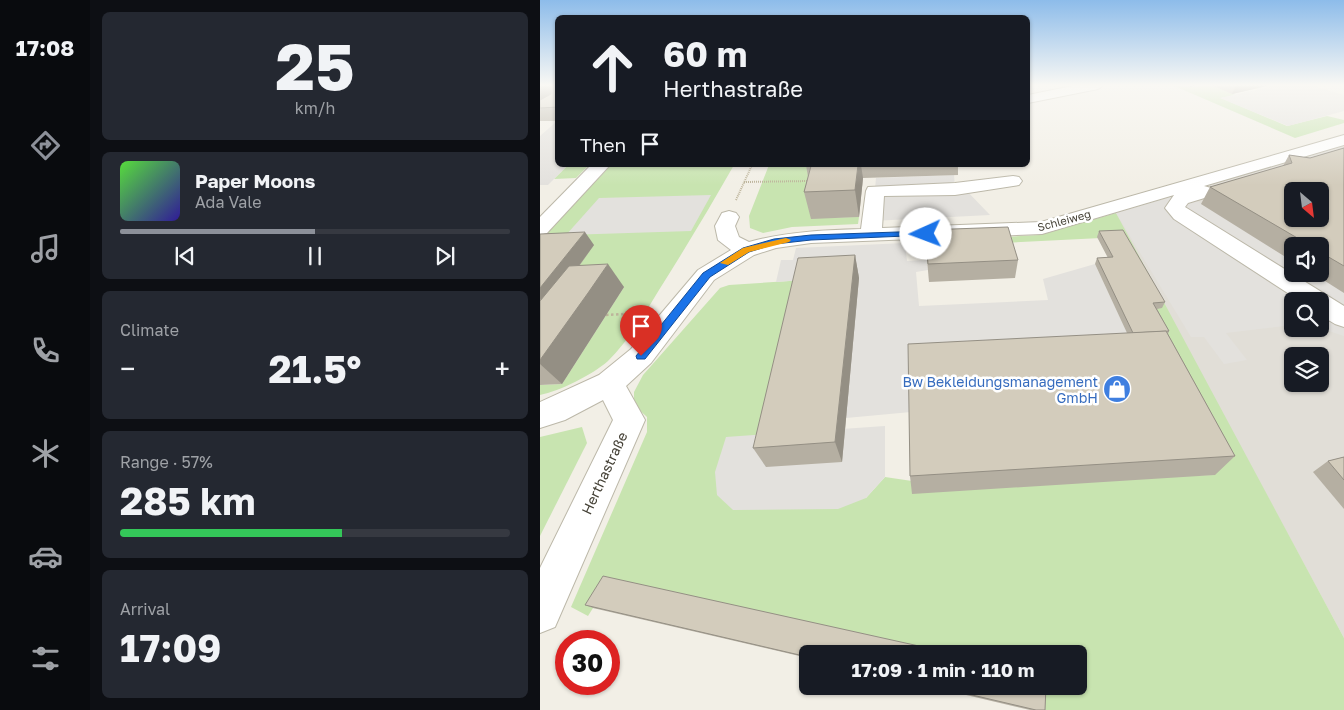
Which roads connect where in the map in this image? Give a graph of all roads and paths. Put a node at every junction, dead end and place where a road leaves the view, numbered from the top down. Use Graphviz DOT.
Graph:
graph roads {
  1 [pos="1344,140"];
  2 [pos="1344,151"];
  3 [pos="598,167"];
  4 [pos="751,167"];
  5 [pos="1013,180"];
  6 [pos="810,181"];
  7 [pos="744,182"];
  8 [pos="728,217"];
  9 [pos="540,228"];
  10 [pos="870,235"];
  11 [pos="746,250"];
  12 [pos="1303,292"];
  13 [pos="1329,308"];
  14 [pos="606,315"];
  15 [pos="615,315"];
  16 [pos="1344,318"];
  17 [pos="609,383"];
  18 [pos="540,415"];
  19 [pos="540,612"];
  1 -- 10 [label="street, Schleiweg"];
  2 -- 12 [label="street"];
  3 -- 9 [label="street"];
  4 -- 7 [label="path"];
  5 -- 10 [label="street"];
  6 -- 7 [label="path"];
  7 -- 8 [label="path"];
  8 -- 11 [label="street"];
  10 -- 11 [label="street, Schleiweg"];
  11 -- 17 [label="street"];
  13 -- 16 [label="street"];
  14 -- 15 [label="path"];
  17 -- 18 [label="street"];
  17 -- 19 [label="street, Herthastraße"];
}
